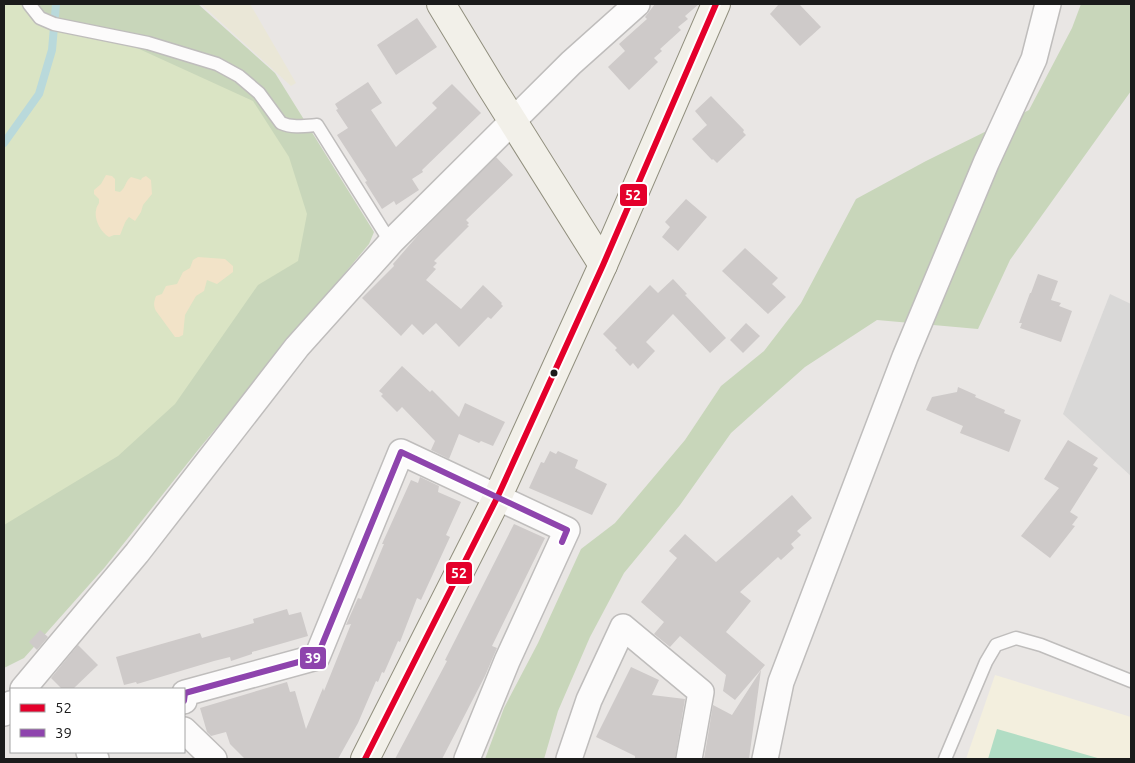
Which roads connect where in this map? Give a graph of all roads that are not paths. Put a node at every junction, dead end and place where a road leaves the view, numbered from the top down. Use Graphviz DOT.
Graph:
graph roads {
  1 [pos="29,4"];
  2 [pos="441,4"];
  3 [pos="637,4"];
  4 [pos="716,4"];
  5 [pos="1048,4"];
  6 [pos="514,121"];
  7 [pos="391,243"];
  8 [pos="603,265"];
  9 [pos="497,498"];
  10 [pos="1131,681"];
  11 [pos="27,688"];
  12 [pos="185,693"];
  13 [pos="185,731"];
  14 [pos="214,759"];
  15 [pos="365,759"];
  16 [pos="467,759"];
  17 [pos="569,759"];
  18 [pos="689,759"];
  19 [pos="765,759"];
  20 [pos="945,759"];
  1 -- 7 [label="lane"];
  2 -- 6 [label="main road"];
  3 -- 6 [label="street"];
  4 -- 8 [label="main road"];
  5 -- 19 [label="street"];
  6 -- 7 [label="street"];
  6 -- 8 [label="main road"];
  7 -- 11 [label="street"];
  8 -- 9 [label="main road"];
  9 -- 12 [label="street"];
  9 -- 15 [label="main road"];
  9 -- 16 [label="street"];
  10 -- 20 [label="lane"];
  13 -- 14 [label="street"];
  17 -- 18 [label="street"];
}
